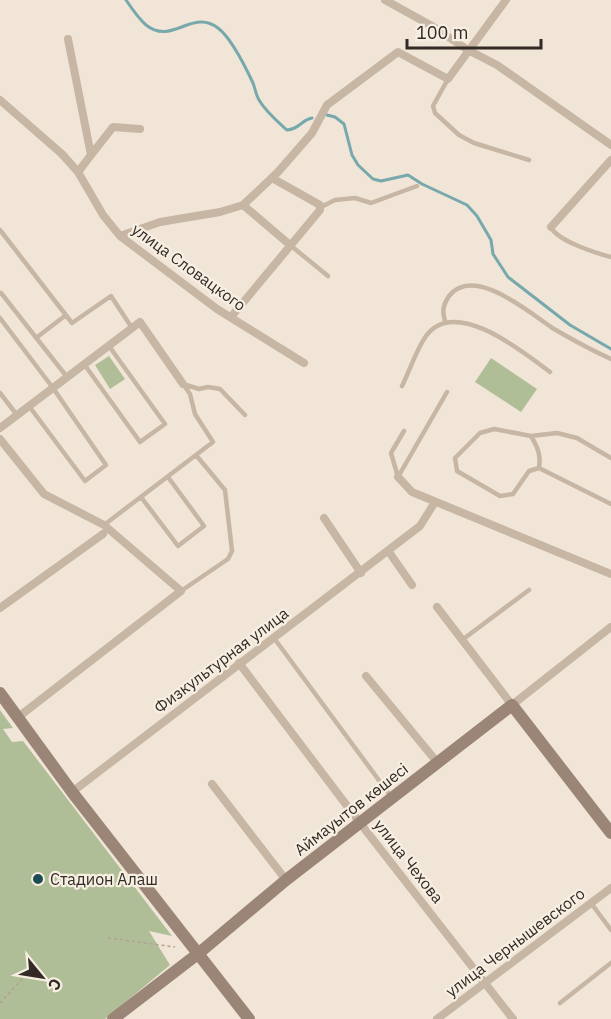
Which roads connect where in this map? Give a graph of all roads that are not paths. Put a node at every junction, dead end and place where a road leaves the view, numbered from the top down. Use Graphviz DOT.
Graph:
graph roads {
  1 [pos="385,0"];
  2 [pos="506,0"];
  3 [pos="68,39"];
  4 [pos="468,50"];
  5 [pos="447,79"];
  6 [pos="0,100"];
  7 [pos="140,129"];
  8 [pos="611,145"];
  9 [pos="91,155"];
  10 [pos="530,160"];
  11 [pos="611,160"];
  12 [pos="78,172"];
  13 [pos="272,178"];
  14 [pos="417,186"];
  15 [pos="243,205"];
  16 [pos="321,207"];
  17 [pos="551,227"];
  18 [pos="0,230"];
  19 [pos="120,236"];
  20 [pos="290,245"];
  21 [pos="611,257"];
  22 [pos="328,276"];
  23 [pos="0,293"];
  24 [pos="66,315"];
  25 [pos="231,317"];
  26 [pos="0,318"];
  27 [pos="445,321"];
  28 [pos="132,328"];
  29 [pos="36,338"];
  30 [pos="109,346"];
  31 [pos="611,359"];
  32 [pos="304,363"];
  33 [pos="84,364"];
  34 [pos="550,372"];
  35 [pos="67,377"];
  36 [pos="183,384"];
  37 [pos="402,386"];
  38 [pos="53,388"];
  39 [pos="447,392"];
  40 [pos="0,393"];
  41 [pos="29,406"];
  42 [pos="17,415"];
  43 [pos="245,415"];
  44 [pos="0,428"];
  45 [pos="404,431"];
  46 [pos="531,436"];
  47 [pos="0,439"];
  48 [pos="196,455"];
  49 [pos="611,458"];
  50 [pos="540,468"];
  51 [pos="168,477"];
  52 [pos="398,477"];
  53 [pos="141,497"];
  54 [pos="435,502"];
  55 [pos="611,504"];
  56 [pos="324,518"];
  57 [pos="104,530"];
  58 [pos="389,552"];
  59 [pos="361,573"];
  60 [pos="611,574"];
  61 [pos="412,585"];
  62 [pos="529,590"];
  63 [pos="181,591"];
  64 [pos="437,607"];
  65 [pos="0,608"];
  66 [pos="611,627"];
  67 [pos="274,638"];
  68 [pos="462,640"];
  69 [pos="239,663"];
  70 [pos="366,676"];
  71 [pos="0,693"];
  72 [pos="513,705"];
  73 [pos="17,718"];
  74 [pos="437,762"];
  75 [pos="212,784"];
  76 [pos="72,792"];
  77 [pos="392,798"];
  78 [pos="360,823"];
  79 [pos="611,834"];
  80 [pos="286,880"];
  81 [pos="611,888"];
  82 [pos="591,903"];
  83 [pos="611,930"];
  84 [pos="199,953"];
  85 [pos="611,963"];
  86 [pos="486,982"];
  87 [pos="560,1003"];
  88 [pos="113,1019"];
  89 [pos="249,1019"];
  90 [pos="437,1019"];
  91 [pos="513,1019"];
  1 -- 4 [label="street"];
  2 -- 4 [label="street"];
  3 -- 9 [label="street"];
  4 -- 5 [label="street"];
  4 -- 8 [label="street"];
  5 -- 10 [label="lane"];
  5 -- 13 [label="street"];
  6 -- 12 [label="street, улица Словацкого"];
  7 -- 9 [label="street"];
  9 -- 12 [label="street"];
  11 -- 17 [label="street"];
  12 -- 19 [label="street, улица Словацкого"];
  13 -- 15 [label="street"];
  13 -- 16 [label="street"];
  14 -- 16 [label="lane"];
  15 -- 19 [label="street"];
  15 -- 20 [label="street"];
  16 -- 20 [label="street"];
  17 -- 21 [label="lane"];
  18 -- 24 [label="lane"];
  19 -- 25 [label="street, улица Словацкого"];
  20 -- 22 [label="lane"];
  20 -- 25 [label="street"];
  23 -- 29 [label="lane"];
  24 -- 28 [label="lane"];
  24 -- 29 [label="lane"];
  25 -- 32 [label="street, улица Словацкого"];
  26 -- 38 [label="lane"];
  27 -- 31 [label="lane"];
  27 -- 34 [label="lane"];
  27 -- 37 [label="lane"];
  28 -- 30 [label="street"];
  28 -- 36 [label="street"];
  29 -- 35 [label="lane"];
  30 -- 33 [label="street"];
  30 -- 33 [label="lane"];
  33 -- 35 [label="street"];
  35 -- 38 [label="street"];
  36 -- 43 [label="lane"];
  36 -- 48 [label="lane"];
  38 -- 41 [label="street"];
  38 -- 41 [label="lane"];
  39 -- 52 [label="lane"];
  40 -- 42 [label="lane"];
  41 -- 42 [label="street"];
  42 -- 44 [label="street"];
  45 -- 52 [label="lane"];
  46 -- 49 [label="lane"];
  46 -- 50 [label="lane"];
  46 -- 50 [label="lane"];
  47 -- 57 [label="street"];
  48 -- 51 [label="lane"];
  48 -- 63 [label="lane"];
  50 -- 55 [label="lane"];
  51 -- 53 [label="lane"];
  51 -- 53 [label="lane"];
  52 -- 54 [label="street"];
  53 -- 57 [label="lane"];
  54 -- 58 [label="street, Физкультурная улица"];
  54 -- 60 [label="street"];
  56 -- 59 [label="street"];
  57 -- 63 [label="street"];
  57 -- 65 [label="street"];
  58 -- 59 [label="street, Физкультурная улица"];
  58 -- 61 [label="street"];
  59 -- 67 [label="street, Физкультурная улица"];
  62 -- 68 [label="lane"];
  63 -- 73 [label="street"];
  64 -- 68 [label="street"];
  66 -- 72 [label="street, Аймауытов көшесі"];
  67 -- 69 [label="street, Физкультурная улица"];
  67 -- 77 [label="lane"];
  68 -- 72 [label="street"];
  69 -- 76 [label="street, Физкультурная улица"];
  69 -- 78 [label="street, улица Чехова"];
  70 -- 74 [label="street"];
  71 -- 73 [label="street"];
  72 -- 74 [label="street, Аймауытов көшесі"];
  72 -- 79 [label="street"];
  73 -- 76 [label="street"];
  74 -- 77 [label="street, Аймауытов көшесі"];
  75 -- 80 [label="street"];
  76 -- 84 [label="street"];
  77 -- 78 [label="street, Аймауытов көшесі"];
  78 -- 80 [label="street, Аймауытов көшесі"];
  78 -- 86 [label="street, улица Чехова"];
  80 -- 84 [label="street, Аймауытов көшесі"];
  81 -- 82 [label="street, улица Чернышевского"];
  82 -- 83 [label="lane"];
  82 -- 86 [label="street, улица Чернышевского"];
  84 -- 88 [label="street, Аймауытов көшесі"];
  84 -- 89 [label="street"];
  85 -- 87 [label="lane"];
  86 -- 90 [label="street, улица Чернышевского"];
  86 -- 91 [label="street, улица Чехова"];
}
